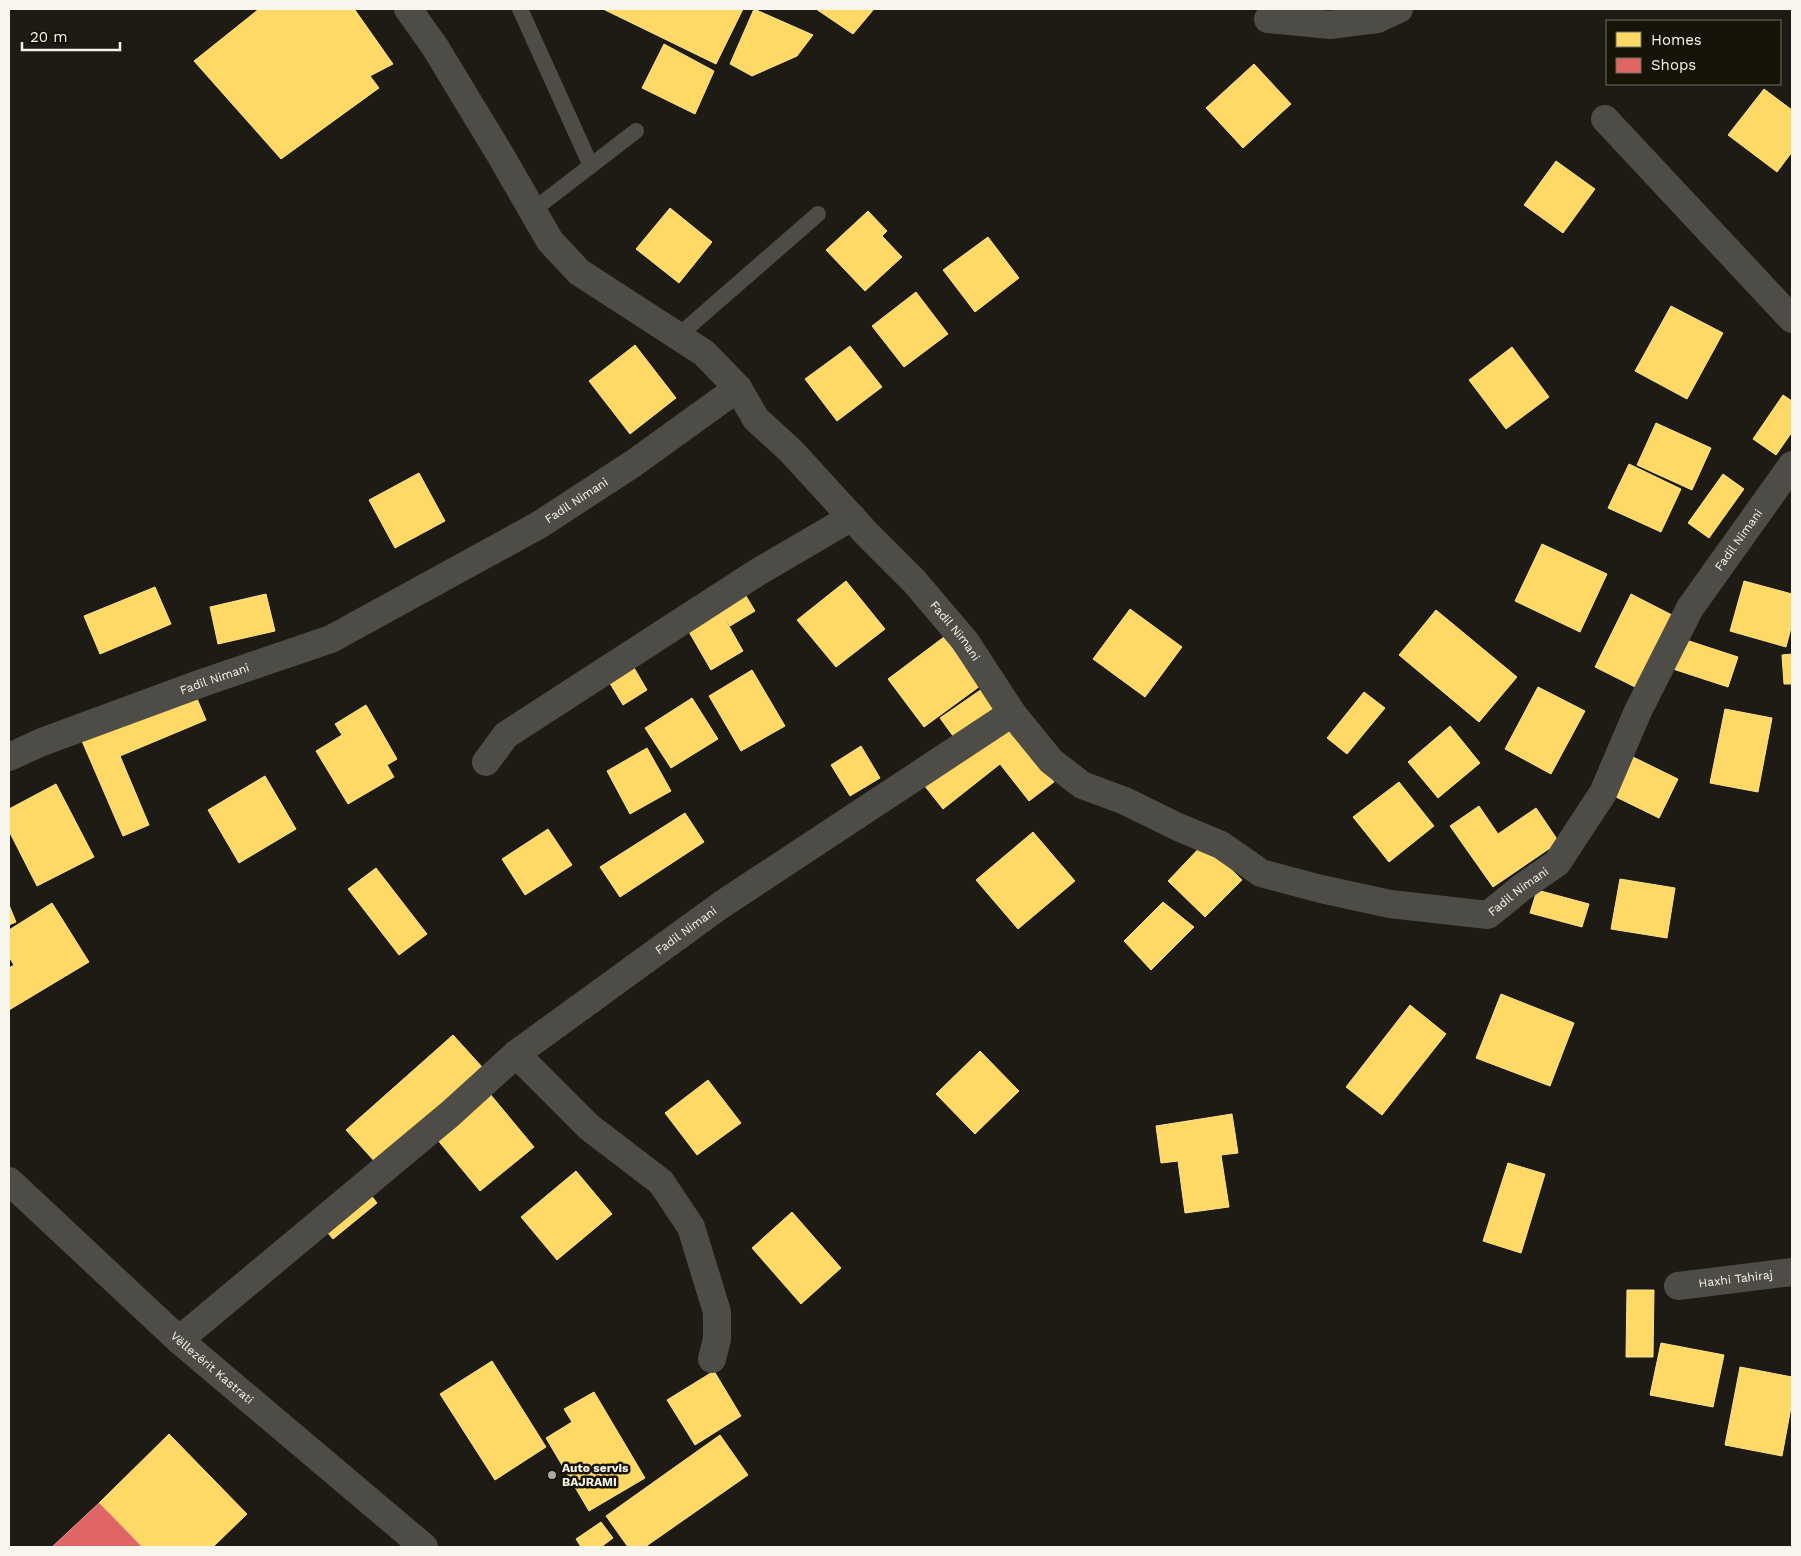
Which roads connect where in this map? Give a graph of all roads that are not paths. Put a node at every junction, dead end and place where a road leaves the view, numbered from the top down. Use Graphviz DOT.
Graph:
graph roads {
  1 [pos="408,9"];
  2 [pos="520,9"];
  3 [pos="1379,12"];
  4 [pos="1268,19"];
  5 [pos="1606,119"];
  6 [pos="636,131"];
  7 [pos="591,166"];
  8 [pos="532,211"];
  9 [pos="818,214"];
  10 [pos="1792,319"];
  11 [pos="678,336"];
  12 [pos="738,388"];
  13 [pos="1792,465"];
  14 [pos="852,517"];
  15 [pos="1012,713"];
  16 [pos="9,757"];
  17 [pos="486,762"];
  18 [pos="516,1054"];
  19 [pos="9,1181"];
  20 [pos="1792,1272"];
  21 [pos="1678,1286"];
  22 [pos="179,1340"];
  23 [pos="712,1359"];
  24 [pos="424,1547"];
  1 -- 8 [label="street"];
  2 -- 7 [label="lane"];
  3 -- 4 [label="street"];
  5 -- 10 [label="street"];
  6 -- 7 [label="lane"];
  7 -- 8 [label="lane"];
  8 -- 11 [label="street"];
  9 -- 11 [label="lane"];
  11 -- 12 [label="street"];
  12 -- 14 [label="street, Fadil Nimani"];
  12 -- 16 [label="street, Fadil Nimani"];
  13 -- 15 [label="street, Fadil Nimani"];
  14 -- 15 [label="street, Fadil Nimani"];
  14 -- 17 [label="street"];
  15 -- 18 [label="street, Fadil Nimani"];
  18 -- 22 [label="street, Fadil Nimani"];
  18 -- 23 [label="street"];
  19 -- 22 [label="street, Vëllezërit Kastrati"];
  20 -- 21 [label="street, Haxhi Tahiraj"];
  22 -- 24 [label="street, Vëllezërit Kastrati"];
}
